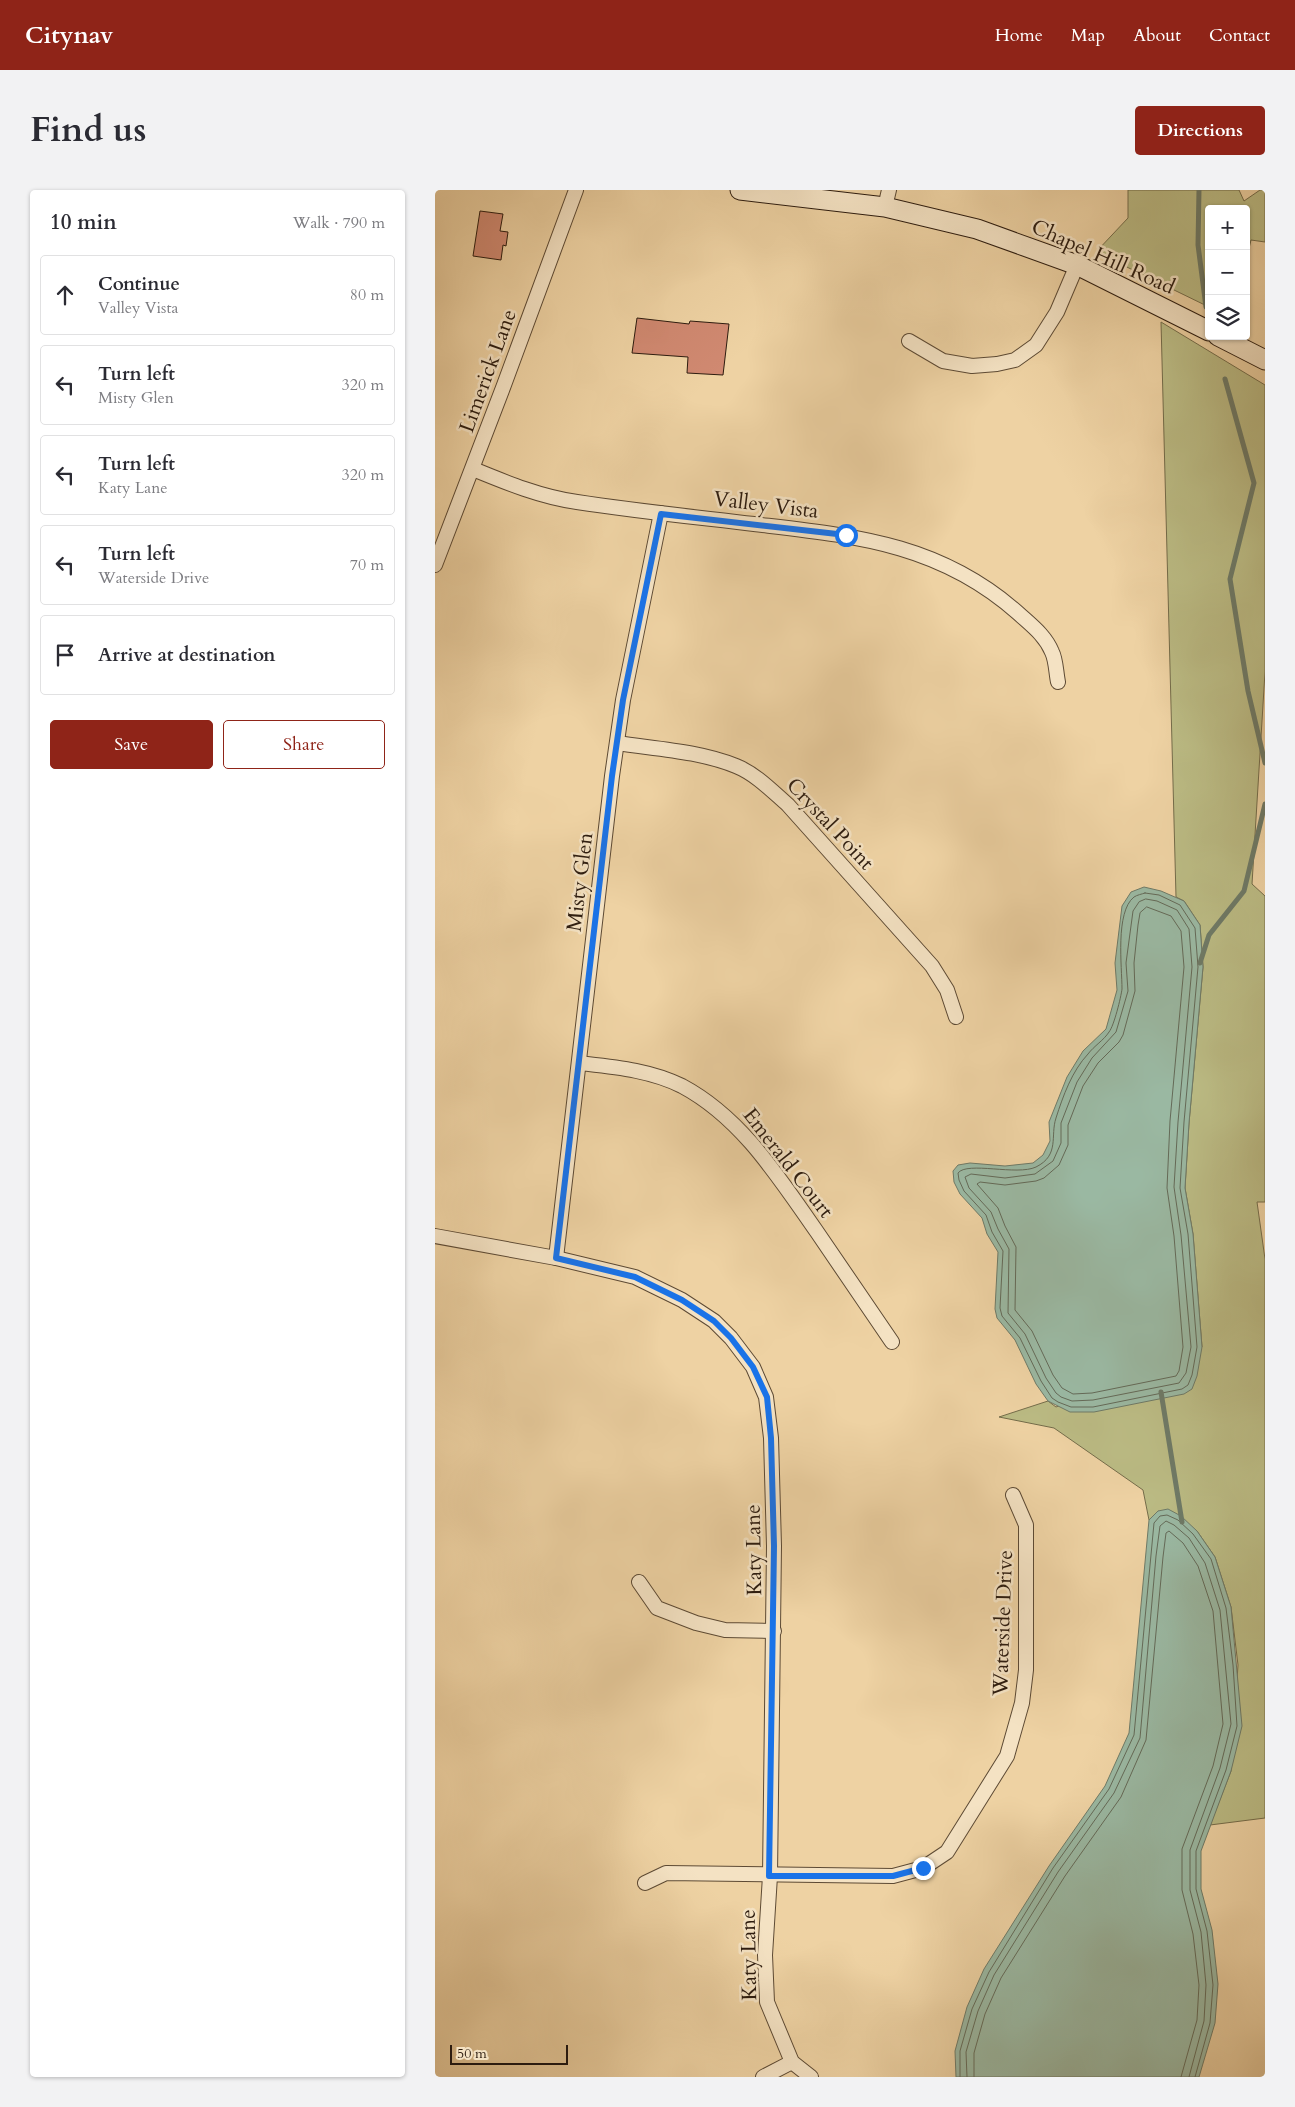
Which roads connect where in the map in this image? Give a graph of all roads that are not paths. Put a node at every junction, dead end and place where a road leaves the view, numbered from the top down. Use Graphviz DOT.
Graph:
graph roads {
  1 [pos="576,190"];
  2 [pos="740,190"];
  3 [pos="887,198"];
  4 [pos="1077,266"];
  5 [pos="1205,329"];
  6 [pos="1226,340"];
  7 [pos="909,342"];
  8 [pos="1265,360"];
  9 [pos="473,470"];
  10 [pos="661,514"];
  11 [pos="435,565"];
  12 [pos="1058,682"];
  13 [pos="617,743"];
  14 [pos="956,1017"];
  15 [pos="579,1063"];
  16 [pos="435,1236"];
  17 [pos="556,1258"];
  18 [pos="892,1342"];
  19 [pos="1013,1495"];
  20 [pos="639,1582"];
  21 [pos="774,1631"];
  22 [pos="769,1876"];
  23 [pos="645,1883"];
  24 [pos="792,2062"];
  25 [pos="763,2077"];
  26 [pos="811,2077"];
  1 -- 9 [label="street, Limerick Lane"];
  2 -- 3 [label="street, Chapel Hill Road"];
  3 -- 4 [label="street, Chapel Hill Road"];
  4 -- 5 [label="street, Chapel Hill Road"];
  4 -- 7 [label="street"];
  6 -- 8 [label="street"];
  9 -- 10 [label="street, Valley Vista"];
  9 -- 11 [label="street, Limerick Lane"];
  10 -- 12 [label="street, Valley Vista"];
  10 -- 13 [label="street, Misty Glen"];
  13 -- 14 [label="street, Crystal Point"];
  13 -- 15 [label="street, Misty Glen"];
  15 -- 17 [label="street, Misty Glen"];
  15 -- 18 [label="street, Emerald Court"];
  16 -- 17 [label="street, Katy Lane"];
  17 -- 21 [label="street, Katy Lane"];
  19 -- 22 [label="street, Waterside Drive"];
  20 -- 21 [label="street"];
  21 -- 22 [label="street, Katy Lane"];
  22 -- 23 [label="street, Waterside Drive"];
  22 -- 24 [label="street, Katy Lane"];
  24 -- 25 [label="street"];
  24 -- 26 [label="street, Katy Lane"];
}
